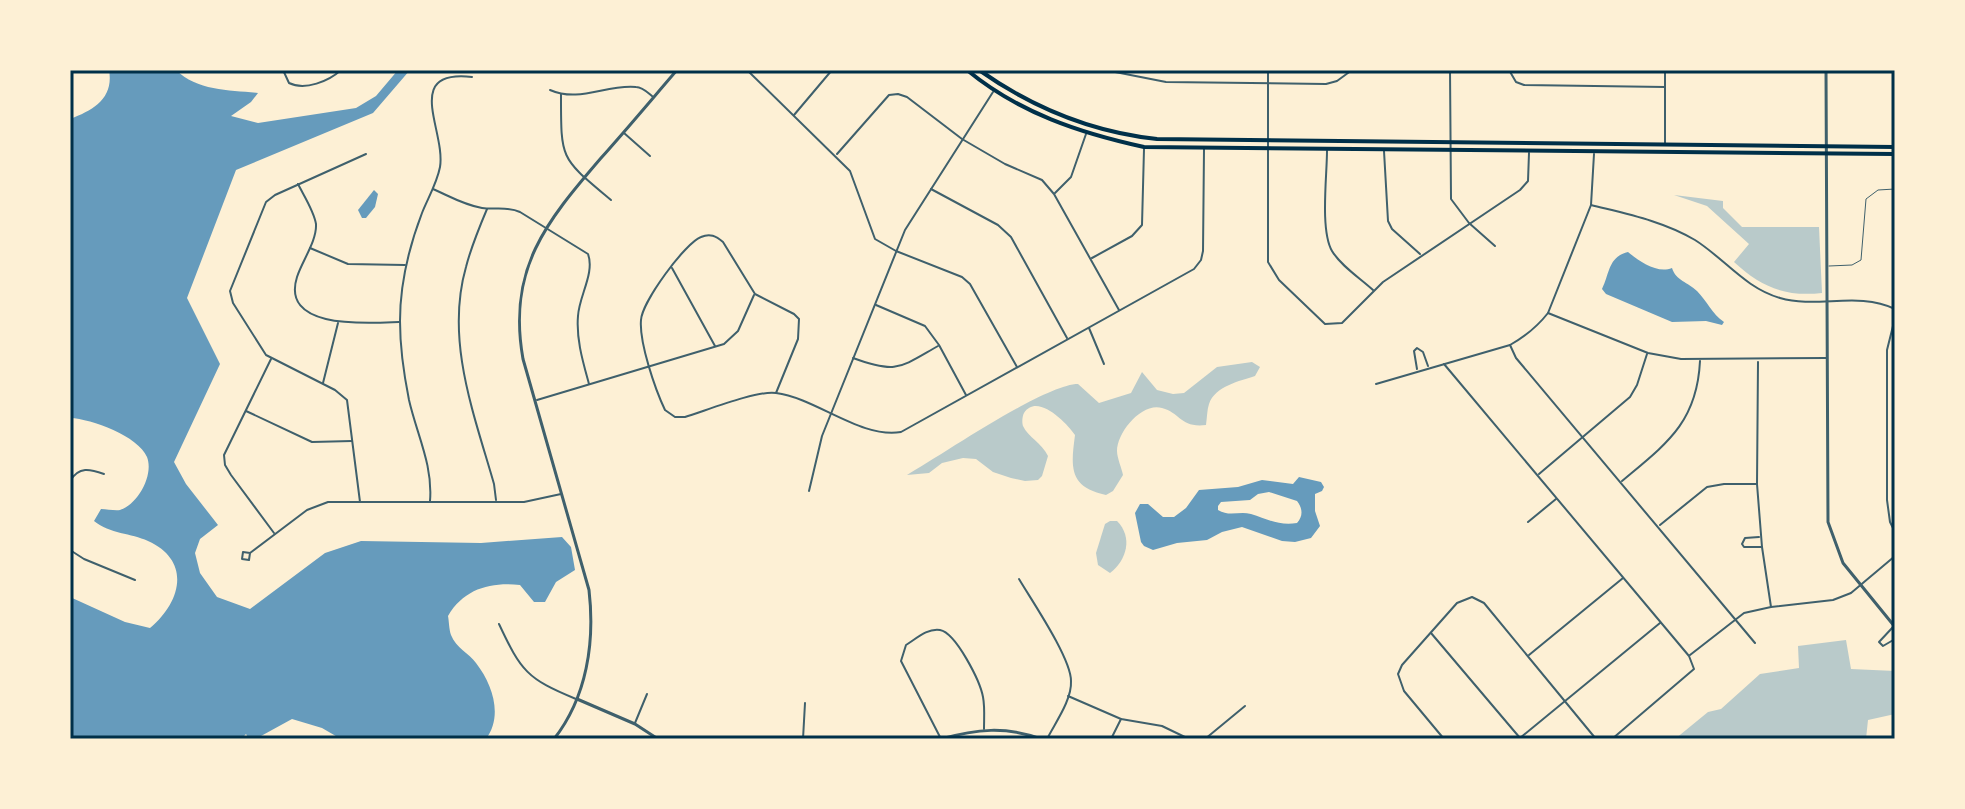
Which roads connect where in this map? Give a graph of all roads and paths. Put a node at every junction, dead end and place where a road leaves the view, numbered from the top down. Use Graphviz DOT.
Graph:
graph roads {
  1 [pos="283,70"];
  2 [pos="341,70"];
  3 [pos="677,70"];
  4 [pos="747,70"];
  5 [pos="755,70"];
  6 [pos="832,70"];
  7 [pos="967,70"];
  8 [pos="979,70"];
  9 [pos="1105,70"];
  10 [pos="1144,70"];
  11 [pos="1268,70"];
  12 [pos="1352,70"];
  13 [pos="1450,70"];
  14 [pos="1509,70"];
  15 [pos="1665,70"];
  16 [pos="1826,70"];
  17 [pos="752,74"];
  18 [pos="472,77"];
  19 [pos="1144,79"];
  20 [pos="1268,83"];
  21 [pos="1665,87"];
  22 [pos="550,90"];
  23 [pos="994,90"];
  24 [pos="561,94"];
  25 [pos="654,98"];
  26 [pos="794,115"];
  27 [pos="623,133"];
  28 [pos="1086,134"];
  29 [pos="1139,137"];
  30 [pos="962,139"];
  31 [pos="1157,139"];
  32 [pos="1268,141"];
  33 [pos="1449,142"];
  34 [pos="1130,144"];
  35 [pos="1665,144"];
  36 [pos="1144,147"];
  37 [pos="1895,147"];
  38 [pos="1204,149"];
  39 [pos="1826,149"];
  40 [pos="1268,150"];
  41 [pos="1327,151"];
  42 [pos="1384,151"];
  43 [pos="1449,151"];
  44 [pos="1528,151"];
  45 [pos="1594,153"];
  46 [pos="1653,153"];
  47 [pos="366,154"];
  48 [pos="1895,154"];
  49 [pos="836,155"];
  50 [pos="650,156"];
  51 [pos="585,178"];
  52 [pos="298,184"];
  53 [pos="930,188"];
  54 [pos="433,189"];
  55 [pos="1895,189"];
  56 [pos="1054,194"];
  57 [pos="611,200"];
  58 [pos="1591,205"];
  59 [pos="487,209"];
  60 [pos="1469,223"];
  61 [pos="546,226"];
  62 [pos="1495,246"];
  63 [pos="309,247"];
  64 [pos="896,251"];
  65 [pos="1421,255"];
  66 [pos="1091,259"];
  67 [pos="406,265"];
  68 [pos="1826,266"];
  69 [pos="672,268"];
  70 [pos="1374,291"];
  71 [pos="755,294"];
  72 [pos="1826,300"];
  73 [pos="875,305"];
  74 [pos="1895,309"];
  75 [pos="1119,310"];
  76 [pos="1548,313"];
  77 [pos="1895,318"];
  78 [pos="400,322"];
  79 [pos="338,323"];
  80 [pos="1089,327"];
  81 [pos="1068,339"];
  82 [pos="939,345"];
  83 [pos="1510,345"];
  84 [pos="716,347"];
  85 [pos="1648,353"];
  86 [pos="853,358"];
  87 [pos="1826,358"];
  88 [pos="271,359"];
  89 [pos="1700,359"];
  90 [pos="1758,359"];
  91 [pos="1104,364"];
  92 [pos="1444,364"];
  93 [pos="651,367"];
  94 [pos="1429,367"];
  95 [pos="1017,368"];
  96 [pos="1418,371"];
  97 [pos="322,384"];
  98 [pos="589,384"];
  99 [pos="1376,384"];
  100 [pos="776,393"];
  101 [pos="966,396"];
  102 [pos="533,401"];
  103 [pos="244,410"];
  104 [pos="831,413"];
  105 [pos="1583,438"];
  106 [pos="1887,438"];
  107 [pos="1895,438"];
  108 [pos="353,441"];
  109 [pos="104,474"];
  110 [pos="1538,475"];
  111 [pos="70,481"];
  112 [pos="1621,482"];
  113 [pos="1757,484"];
  114 [pos="809,491"];
  115 [pos="561,494"];
  116 [pos="1557,498"];
  117 [pos="430,501"];
  118 [pos="360,502"];
  119 [pos="496,502"];
  120 [pos="1528,522"];
  121 [pos="1658,526"];
  122 [pos="1895,532"];
  123 [pos="275,534"];
  124 [pos="1761,536"];
  125 [pos="1762,547"];
  126 [pos="70,550"];
  127 [pos="250,553"];
  128 [pos="1895,556"];
  129 [pos="1623,578"];
  130 [pos="1019,579"];
  131 [pos="135,580"];
  132 [pos="1861,584"];
  133 [pos="1771,607"];
  134 [pos="1735,618"];
  135 [pos="1661,622"];
  136 [pos="499,624"];
  137 [pos="1895,627"];
  138 [pos="1431,633"];
  139 [pos="1895,639"];
  140 [pos="1755,643"];
  141 [pos="1528,656"];
  142 [pos="1689,656"];
  143 [pos="647,694"];
  144 [pos="1068,696"];
  145 [pos="577,699"];
  146 [pos="1565,702"];
  147 [pos="805,703"];
  148 [pos="1245,706"];
  149 [pos="1121,719"];
  150 [pos="635,724"];
  151 [pos="984,729"];
  152 [pos="554,739"];
  153 [pos="658,739"];
  154 [pos="803,739"];
  155 [pos="941,739"];
  156 [pos="1044,739"];
  157 [pos="1111,739"];
  158 [pos="1189,739"];
  159 [pos="1205,739"];
  160 [pos="1444,739"];
  161 [pos="1521,739"];
  162 [pos="1596,739"];
  163 [pos="1612,739"];
  1 -- 2 [label="street"];
  3 -- 25 [label="street"];
  4 -- 17 [label="street"];
  5 -- 17 [label="street"];
  6 -- 26 [label="street"];
  7 -- 23 [label="main road"];
  8 -- 29 [label="main road"];
  9 -- 19 [label="street"];
  10 -- 19 [label="street"];
  11 -- 20 [label="street"];
  12 -- 20 [label="street"];
  13 -- 33 [label="street"];
  14 -- 21 [label="street"];
  15 -- 21 [label="street"];
  16 -- 39 [label="street"];
  17 -- 26 [label="street"];
  18 -- 54 [label="street"];
  19 -- 20 [label="street"];
  20 -- 32 [label="street"];
  21 -- 35 [label="street"];
  22 -- 24 [label="street"];
  23 -- 28 [label="main road"];
  23 -- 30 [label="street"];
  24 -- 25 [label="street"];
  24 -- 51 [label="street"];
  25 -- 27 [label="street"];
  26 -- 49 [label="street"];
  27 -- 50 [label="street"];
  27 -- 51 [label="street"];
  28 -- 34 [label="main road"];
  28 -- 56 [label="street"];
  29 -- 31 [label="main road"];
  29 -- 34 [label="main road"];
  30 -- 49 [label="street"];
  30 -- 53 [label="street"];
  30 -- 56 [label="street"];
  31 -- 32 [label="main road"];
  31 -- 36 [label="main road"];
  32 -- 33 [label="main road"];
  32 -- 40 [label="street"];
  33 -- 35 [label="main road"];
  33 -- 43 [label="street"];
  34 -- 36 [label="main road"];
  35 -- 39 [label="main road"];
  35 -- 46 [label="main road"];
  36 -- 38 [label="main road"];
  36 -- 66 [label="street"];
  37 -- 39 [label="main road"];
  38 -- 40 [label="main road"];
  38 -- 75 [label="street"];
  39 -- 46 [label="main road"];
  39 -- 48 [label="main road"];
  39 -- 68 [label="street"];
  40 -- 41 [label="main road"];
  40 -- 70 [label="street"];
  41 -- 42 [label="main road"];
  41 -- 70 [label="street"];
  42 -- 43 [label="main road"];
  42 -- 65 [label="street"];
  43 -- 44 [label="main road"];
  43 -- 60 [label="street"];
  44 -- 45 [label="main road"];
  44 -- 60 [label="street"];
  45 -- 46 [label="main road"];
  45 -- 58 [label="street"];
  47 -- 52 [label="street"];
  49 -- 64 [label="street"];
  51 -- 57 [label="street"];
  51 -- 61 [label="street"];
  52 -- 63 [label="street"];
  52 -- 88 [label="street"];
  53 -- 64 [label="street"];
  53 -- 81 [label="street"];
  54 -- 59 [label="street"];
  54 -- 67 [label="street"];
  55 -- 68 [label="lane"];
  56 -- 66 [label="street"];
  58 -- 72 [label="street"];
  58 -- 76 [label="street"];
  59 -- 61 [label="street"];
  59 -- 119 [label="street"];
  60 -- 62 [label="street"];
  60 -- 65 [label="street"];
  61 -- 98 [label="street"];
  61 -- 102 [label="street"];
  63 -- 67 [label="street"];
  63 -- 79 [label="street"];
  64 -- 73 [label="street"];
  64 -- 95 [label="street"];
  65 -- 70 [label="street"];
  66 -- 75 [label="street"];
  67 -- 78 [label="street"];
  68 -- 72 [label="street"];
  69 -- 71 [label="street"];
  69 -- 84 [label="street"];
  69 -- 93 [label="street"];
  71 -- 84 [label="street"];
  71 -- 100 [label="street"];
  72 -- 74 [label="street"];
  72 -- 87 [label="street"];
  73 -- 82 [label="street"];
  73 -- 86 [label="street"];
  75 -- 80 [label="street"];
  76 -- 83 [label="street"];
  76 -- 85 [label="street"];
  77 -- 106 [label="street"];
  78 -- 79 [label="street"];
  78 -- 117 [label="street"];
  79 -- 97 [label="street"];
  80 -- 81 [label="street"];
  80 -- 91 [label="street"];
  81 -- 95 [label="street"];
  82 -- 86 [label="street"];
  82 -- 101 [label="street"];
  83 -- 92 [label="street"];
  83 -- 105 [label="street"];
  84 -- 93 [label="street"];
  85 -- 89 [label="street"];
  85 -- 105 [label="street"];
  86 -- 104 [label="street"];
  87 -- 90 [label="street"];
  87 -- 132 [label="street"];
  88 -- 97 [label="street"];
  88 -- 103 [label="street"];
  89 -- 90 [label="street"];
  89 -- 112 [label="street"];
  90 -- 113 [label="street"];
  92 -- 94 [label="street"];
  92 -- 110 [label="street"];
  93 -- 98 [label="street"];
  93 -- 100 [label="street"];
  94 -- 96 [label="street"];
  94 -- 96 [label="street"];
  95 -- 101 [label="street"];
  96 -- 99 [label="street"];
  97 -- 108 [label="street"];
  98 -- 102 [label="street"];
  100 -- 104 [label="street"];
  101 -- 104 [label="street"];
  102 -- 115 [label="street"];
  103 -- 108 [label="street"];
  103 -- 123 [label="street"];
  104 -- 114 [label="street"];
  105 -- 110 [label="street"];
  105 -- 112 [label="street"];
  106 -- 107 [label="street"];
  106 -- 122 [label="street"];
  108 -- 118 [label="street"];
  109 -- 111 [label="street"];
  110 -- 116 [label="street"];
  112 -- 121 [label="street"];
  113 -- 121 [label="street"];
  113 -- 124 [label="street"];
  115 -- 119 [label="street"];
  115 -- 145 [label="street"];
  116 -- 120 [label="street"];
  116 -- 129 [label="street"];
  117 -- 118 [label="street"];
  117 -- 119 [label="street"];
  118 -- 123 [label="street"];
  121 -- 134 [label="street"];
  123 -- 127 [label="street"];
  124 -- 125 [label="street"];
  124 -- 125 [label="street"];
  125 -- 133 [label="street"];
  126 -- 131 [label="street"];
  128 -- 132 [label="street"];
  129 -- 135 [label="street"];
  129 -- 141 [label="street"];
  130 -- 144 [label="street"];
  132 -- 133 [label="street"];
  132 -- 137 [label="street"];
  133 -- 134 [label="street"];
  134 -- 140 [label="street"];
  134 -- 142 [label="street"];
  135 -- 142 [label="street"];
  135 -- 146 [label="street"];
  136 -- 145 [label="street"];
  137 -- 139 [label="street"];
  138 -- 141 [label="street"];
  138 -- 160 [label="street"];
  138 -- 161 [label="street"];
  141 -- 146 [label="street"];
  142 -- 163 [label="street"];
  143 -- 150 [label="street"];
  144 -- 149 [label="street"];
  144 -- 156 [label="street"];
  145 -- 150 [label="street"];
  145 -- 152 [label="street"];
  146 -- 161 [label="street"];
  146 -- 162 [label="street"];
  147 -- 154 [label="street"];
  148 -- 159 [label="street"];
  149 -- 157 [label="street"];
  149 -- 158 [label="street"];
  150 -- 153 [label="street"];
  151 -- 155 [label="street"];
  151 -- 155 [label="street"];
  151 -- 156 [label="street"];
}
